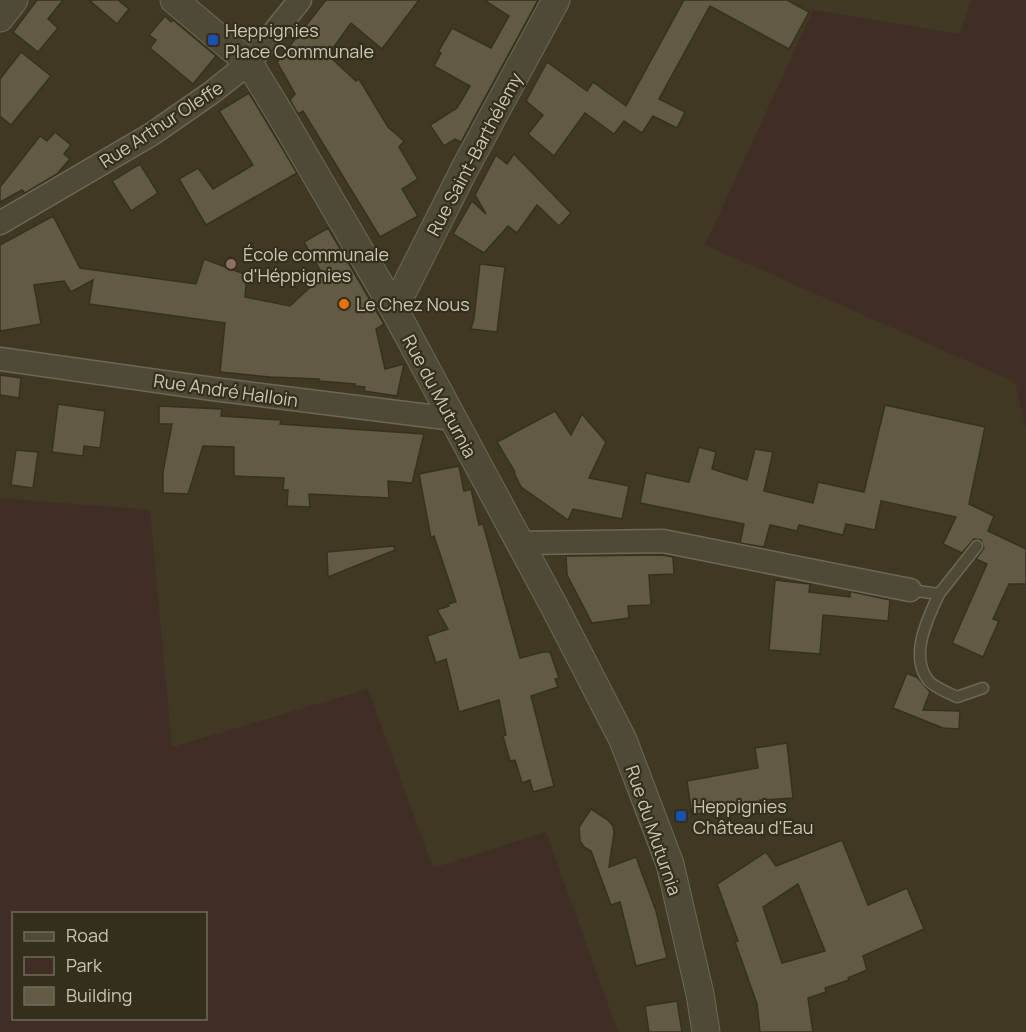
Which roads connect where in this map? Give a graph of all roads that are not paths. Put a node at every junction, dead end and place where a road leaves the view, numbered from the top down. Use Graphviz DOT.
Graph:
graph roads {
  1 [pos="14,0"];
  2 [pos="174,0"];
  3 [pos="300,0"];
  4 [pos="556,0"];
  5 [pos="0,18"];
  6 [pos="249,63"];
  7 [pos="0,223"];
  8 [pos="394,309"];
  9 [pos="0,359"];
  10 [pos="453,419"];
  11 [pos="520,543"];
  12 [pos="977,546"];
  13 [pos="910,590"];
  14 [pos="939,594"];
  15 [pos="984,688"];
  16 [pos="706,1032"];
  1 -- 5 [label="street"];
  2 -- 6 [label="street, Rue du Muturnia"];
  3 -- 6 [label="street, Rue Arthur Oleffe"];
  4 -- 8 [label="street, Rue Saint-Barthélemy"];
  6 -- 7 [label="street, Rue Arthur Oleffe"];
  6 -- 8 [label="street, Rue du Muturnia"];
  8 -- 10 [label="street, Rue du Muturnia"];
  9 -- 10 [label="street, Rue André Halloin"];
  10 -- 11 [label="street, Rue du Muturnia"];
  11 -- 13 [label="street"];
  11 -- 16 [label="street, Rue du Muturnia"];
  12 -- 14 [label="lane"];
  13 -- 14 [label="lane"];
  14 -- 15 [label="lane"];
}
